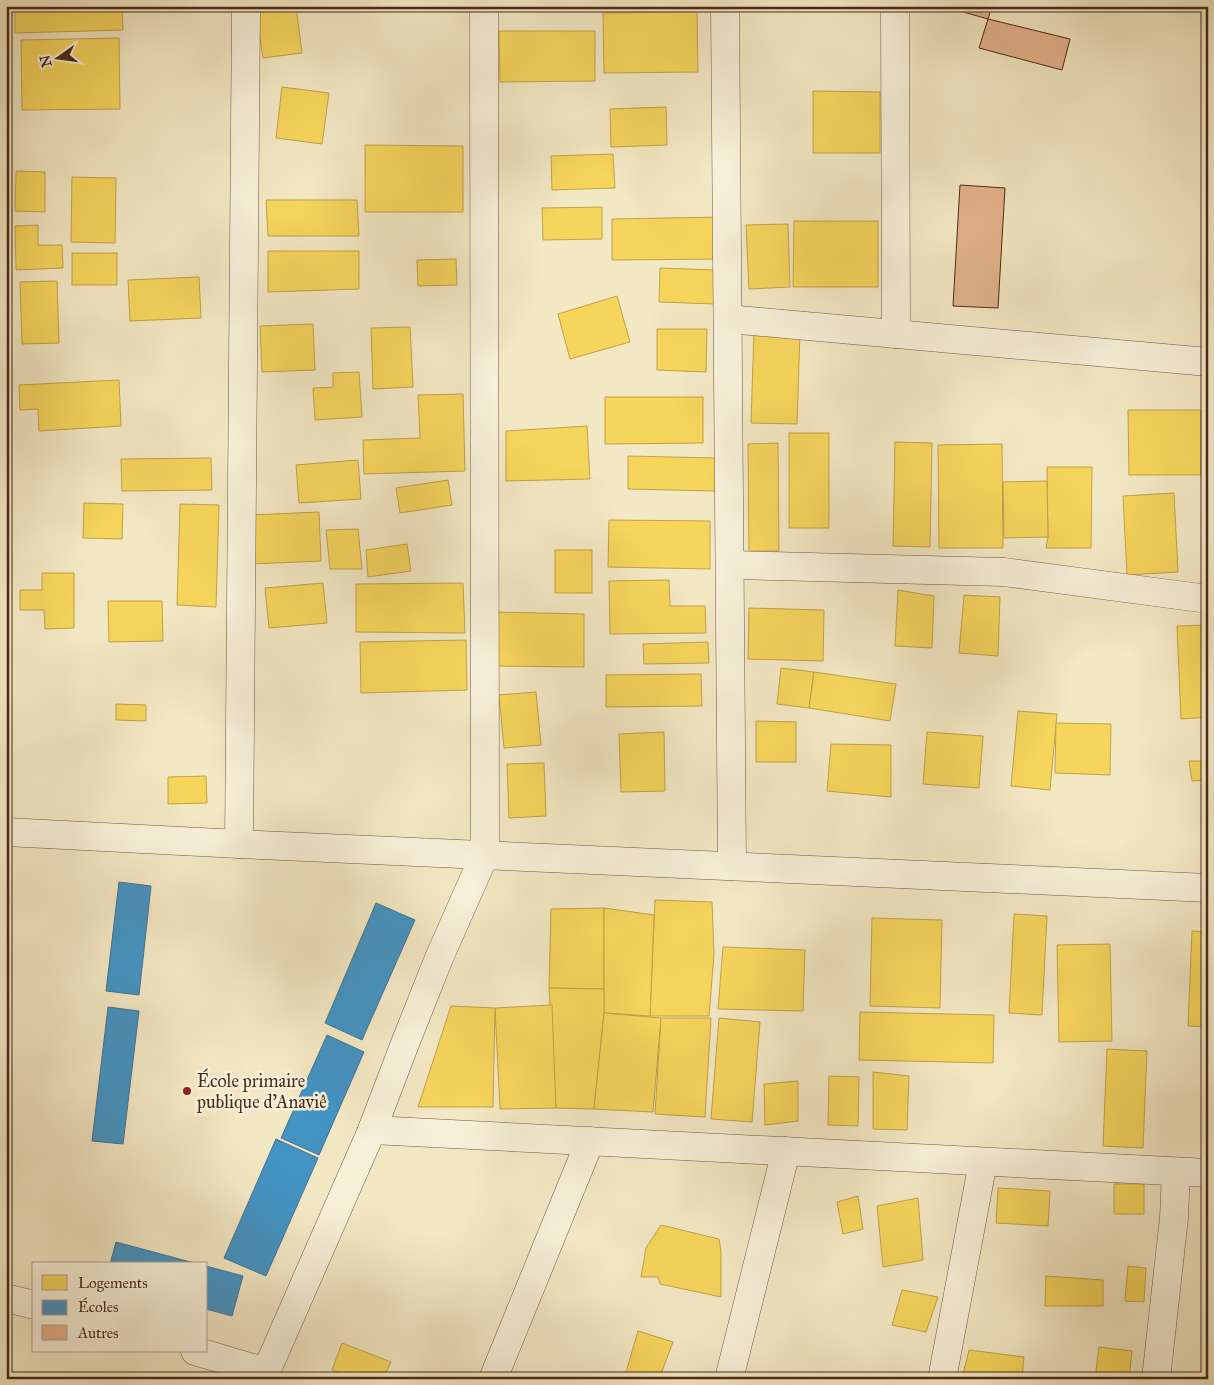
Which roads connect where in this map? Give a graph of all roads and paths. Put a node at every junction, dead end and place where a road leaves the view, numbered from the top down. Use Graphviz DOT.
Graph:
graph roads {
  1 [pos="246,6"];
  2 [pos="484,6"];
  3 [pos="725,6"];
  4 [pos="894,6"];
  5 [pos="728,319"];
  6 [pos="896,334"];
  7 [pos="1208,362"];
  8 [pos="730,565"];
  9 [pos="1208,599"];
  10 [pos="6,832"];
  11 [pos="239,844"];
  12 [pos="485,854"];
  13 [pos="732,866"];
  14 [pos="1208,888"];
  15 [pos="372,1130"];
  16 [pos="590,1141"];
  17 [pos="786,1152"];
  18 [pos="983,1162"];
  19 [pos="1176,1172"];
  20 [pos="1208,1173"];
  21 [pos="6,1298"];
  22 [pos="32,1304"];
  23 [pos="198,1352"];
  24 [pos="265,1375"];
  25 [pos="493,1379"];
  26 [pos="729,1379"];
  27 [pos="942,1379"];
  28 [pos="1156,1379"];
  1 -- 11 [label="street"];
  2 -- 12 [label="street"];
  3 -- 5 [label="street"];
  4 -- 6 [label="street"];
  5 -- 6 [label="street"];
  5 -- 8 [label="street"];
  6 -- 7 [label="street"];
  8 -- 9 [label="street"];
  8 -- 13 [label="street"];
  10 -- 11 [label="street"];
  11 -- 12 [label="street"];
  12 -- 13 [label="street"];
  12 -- 15 [label="street"];
  13 -- 14 [label="street"];
  15 -- 16 [label="street"];
  15 -- 24 [label="street"];
  16 -- 17 [label="street"];
  16 -- 25 [label="street"];
  17 -- 18 [label="street"];
  17 -- 26 [label="street"];
  18 -- 19 [label="street"];
  18 -- 27 [label="street"];
  19 -- 20 [label="street"];
  19 -- 28 [label="street"];
  21 -- 22 [label="street"];
  23 -- 24 [label="street"];
}
